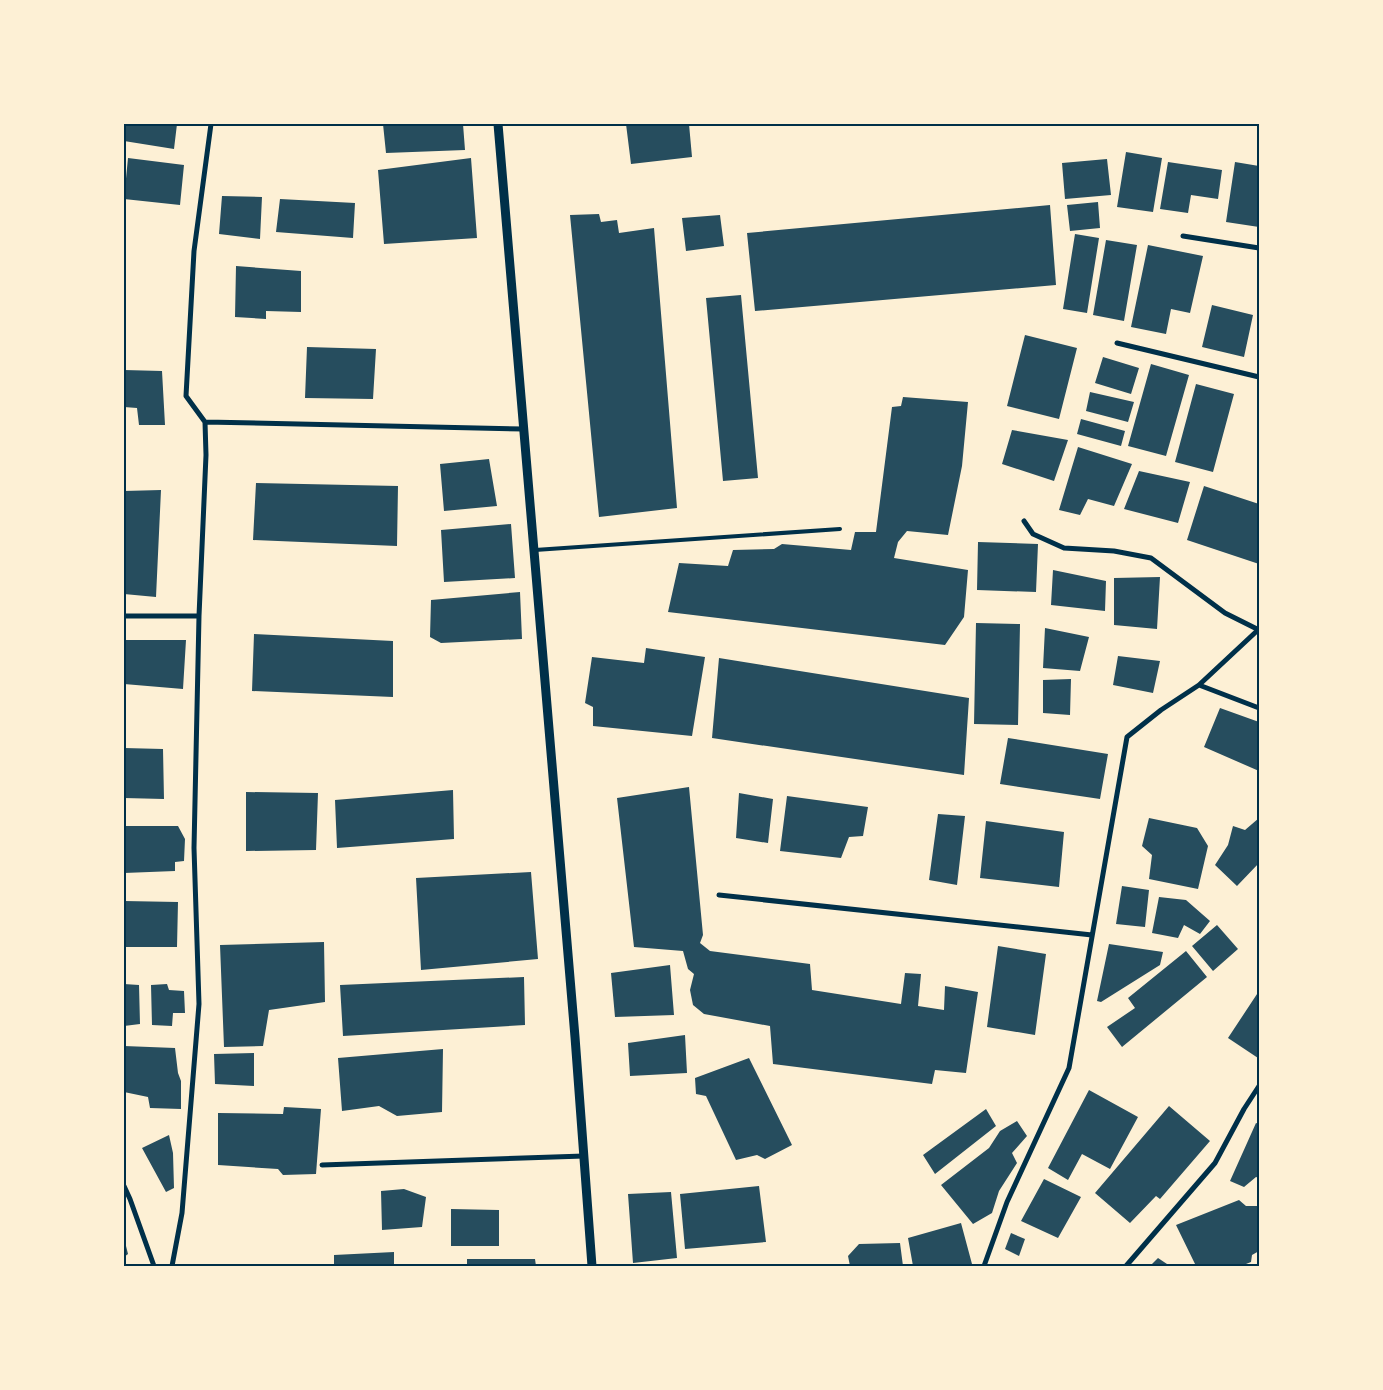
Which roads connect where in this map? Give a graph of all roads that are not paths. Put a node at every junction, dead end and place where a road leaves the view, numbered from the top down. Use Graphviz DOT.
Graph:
graph roads {
  1 [pos="211,124"];
  2 [pos="498,124"];
  3 [pos="1183,236"];
  4 [pos="1259,248"];
  5 [pos="1117,343"];
  6 [pos="1259,377"];
  7 [pos="205,422"];
  8 [pos="524,429"];
  9 [pos="1024,521"];
  10 [pos="840,529"];
  11 [pos="534,550"];
  12 [pos="124,616"];
  13 [pos="199,616"];
  14 [pos="1259,629"];
  15 [pos="1200,685"];
  16 [pos="1259,708"];
  17 [pos="719,895"];
  18 [pos="1092,935"];
  19 [pos="1259,1086"];
  20 [pos="584,1156"];
  21 [pos="322,1165"];
  22 [pos="124,1186"];
  23 [pos="154,1266"];
  24 [pos="172,1266"];
  25 [pos="592,1266"];
  26 [pos="984,1266"];
  27 [pos="1126,1266"];
  1 -- 7 [label="street"];
  2 -- 8 [label="street"];
  3 -- 4 [label="street"];
  5 -- 6 [label="street"];
  7 -- 8 [label="street"];
  7 -- 13 [label="street"];
  8 -- 11 [label="street"];
  9 -- 14 [label="street"];
  10 -- 11 [label="lane"];
  11 -- 20 [label="street"];
  12 -- 13 [label="street"];
  13 -- 24 [label="street"];
  14 -- 15 [label="street"];
  15 -- 16 [label="street"];
  15 -- 18 [label="street"];
  17 -- 18 [label="street"];
  18 -- 26 [label="street"];
  19 -- 27 [label="street"];
  20 -- 21 [label="street"];
  20 -- 25 [label="street"];
  22 -- 23 [label="street"];
}
